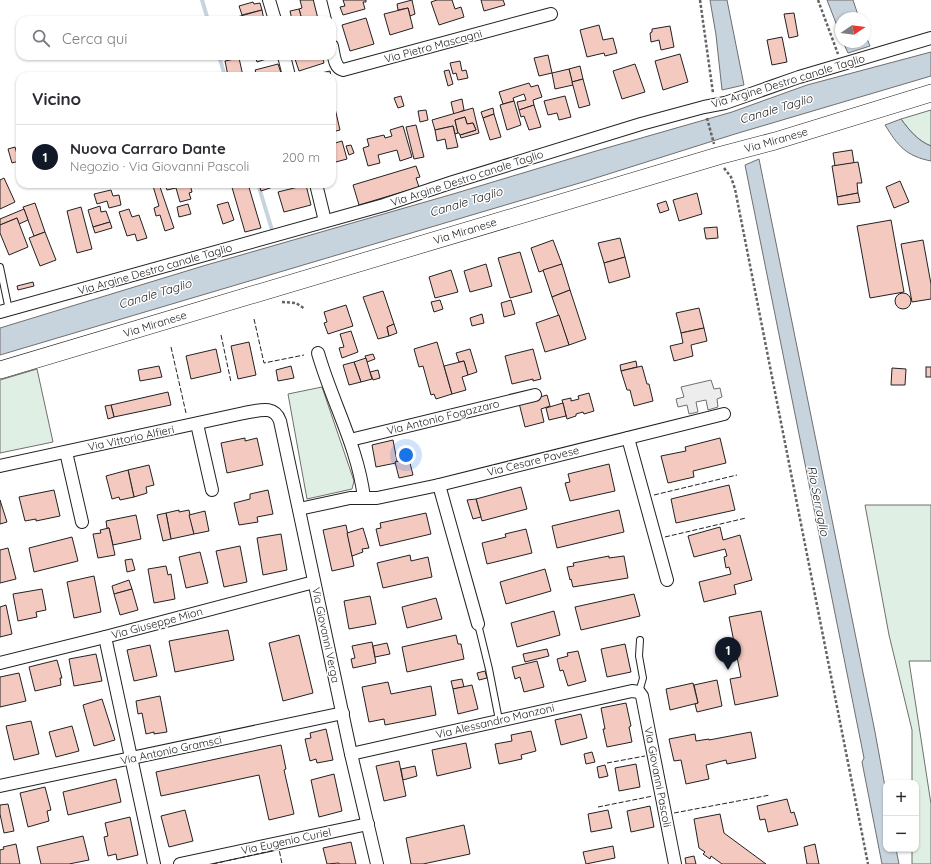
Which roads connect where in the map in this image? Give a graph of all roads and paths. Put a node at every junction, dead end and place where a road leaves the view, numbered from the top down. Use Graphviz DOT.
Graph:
graph roads {
  1 [pos="269,0"];
  2 [pos="320,0"];
  3 [pos="700,0"];
  4 [pos="818,0"];
  5 [pos="551,14"];
  6 [pos="273,16"];
  7 [pos="324,16"];
  8 [pos="931,38"];
  9 [pos="285,60"];
  10 [pos="336,60"];
  11 [pos="842,64"];
  12 [pos="288,72"];
  13 [pos="931,93"];
  14 [pos="710,109"];
  15 [pos="717,152"];
  16 [pos="317,188"];
  17 [pos="325,221"];
  18 [pos="0,267"];
  19 [pos="280,302"];
  20 [pos="305,309"];
  21 [pos="5,311"];
  22 [pos="318,353"];
  23 [pos="0,370"];
  24 [pos="535,395"];
  25 [pos="269,410"];
  26 [pos="724,414"];
  27 [pos="197,424"];
  28 [pos="628,438"];
  29 [pos="350,440"];
  30 [pos="66,452"];
  31 [pos="0,466"];
  32 [pos="438,485"];
  33 [pos="212,490"];
  34 [pos="364,498"];
  35 [pos="298,509"];
  36 [pos="82,522"];
  37 [pos="667,580"];
  38 [pos="314,582"];
  39 [pos="478,624"];
  40 [pos="104,637"];
  41 [pos="640,640"];
  42 [pos="0,663"];
  43 [pos="639,692"];
  44 [pos="343,713"];
  45 [pos="498,720"];
  46 [pos="351,754"];
  47 [pos="131,759"];
  48 [pos="0,786"];
  49 [pos="368,824"];
  50 [pos="154,864"];
  51 [pos="180,864"];
  52 [pos="377,864"];
  53 [pos="675,864"];
  54 [pos="868,864"];
  1 -- 6 [label="street"];
  2 -- 7 [label="street"];
  3 -- 14 [label="path"];
  4 -- 11 [label="path"];
  5 -- 10 [label="street, Via Pietro Mascagni"];
  8 -- 11 [label="street, Via Argine Destro canale Taglio"];
  9 -- 12 [label="street"];
  11 -- 14 [label="street, Via Argine Destro canale Taglio"];
  13 -- 15 [label="main road, Via Miranese"];
  14 -- 15 [label="path"];
  14 -- 17 [label="street, Via Argine Destro canale Taglio"];
  15 -- 23 [label="main road, Via Miranese"];
  15 -- 54 [label="path"];
  16 -- 17 [label="street"];
  17 -- 21 [label="street, Via Argine Destro canale Taglio"];
  18 -- 21 [label="lane"];
  19 -- 20 [label="path"];
  22 -- 29 [label="street"];
  24 -- 29 [label="street, Via Antonio Fogazzaro"];
  25 -- 27 [label="street, Via Vittorio Alfieri"];
  25 -- 35 [label="street, Via Giovanni Verga"];
  26 -- 28 [label="street, Via Cesare Pavese"];
  27 -- 30 [label="street, Via Vittorio Alfieri"];
  27 -- 33 [label="street"];
  28 -- 32 [label="street, Via Cesare Pavese"];
  28 -- 37 [label="street"];
  29 -- 34 [label="street"];
  30 -- 31 [label="street, Via Vittorio Alfieri"];
  30 -- 36 [label="street"];
  32 -- 34 [label="street, Via Cesare Pavese"];
  32 -- 39 [label="street"];
  34 -- 35 [label="street, Via Cesare Pavese"];
  35 -- 38 [label="street, Via Giovanni Verga"];
  38 -- 40 [label="street, Via Giuseppe Mion"];
  38 -- 44 [label="street, Via Giovanni Verga"];
  39 -- 45 [label="lane"];
  40 -- 42 [label="street, Via Giuseppe Mion"];
  40 -- 47 [label="street"];
  41 -- 43 [label="lane"];
  43 -- 45 [label="street, Via Alessandro Manzoni"];
  43 -- 53 [label="street, Via Giovanni Pascoli"];
  44 -- 46 [label="street, Via Giovanni Verga"];
  44 -- 47 [label="street, Via Antonio Gramsci"];
  45 -- 46 [label="street, Via Alessandro Manzoni"];
  46 -- 49 [label="street, Via Giovanni Verga"];
  47 -- 48 [label="street, Via Antonio Gramsci"];
  47 -- 50 [label="street"];
  49 -- 51 [label="street, Via Eugenio Curiel"];
  49 -- 52 [label="street, Via Giovanni Verga"];
}
